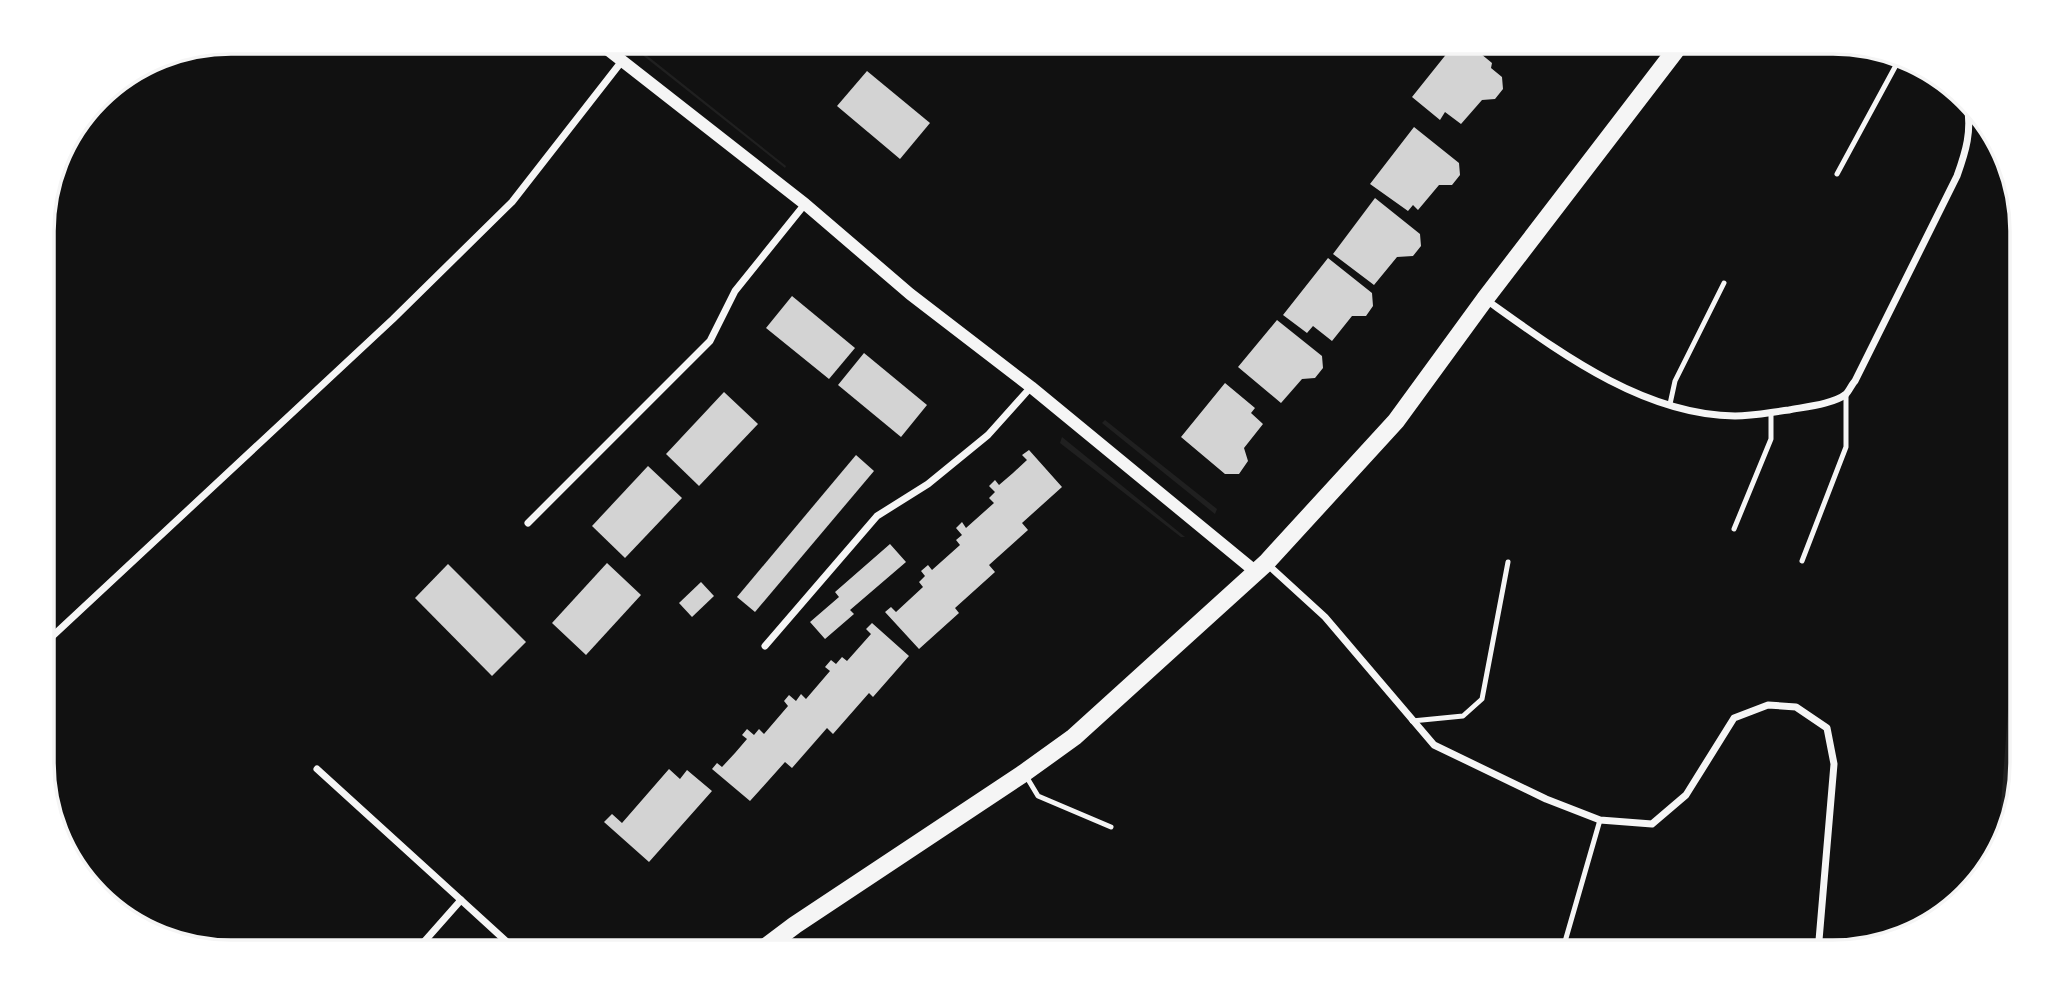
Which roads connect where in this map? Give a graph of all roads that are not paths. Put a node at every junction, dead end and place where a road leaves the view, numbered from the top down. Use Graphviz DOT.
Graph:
graph roads {
  1 [pos="1673,54"];
  2 [pos="614,55"];
  3 [pos="622,61"];
  4 [pos="1896,67"];
  5 [pos="1969,120"];
  6 [pos="1837,174"];
  7 [pos="805,204"];
  8 [pos="1724,283"];
  9 [pos="1485,299"];
  10 [pos="1031,387"];
  11 [pos="1846,394"];
  12 [pos="1670,404"];
  13 [pos="1771,412"];
  14 [pos="528,523"];
  15 [pos="1734,529"];
  16 [pos="1802,561"];
  17 [pos="1508,562"];
  18 [pos="1261,567"];
  19 [pos="54,635"];
  20 [pos="765,646"];
  21 [pos="1412,721"];
  22 [pos="317,769"];
  23 [pos="1024,773"];
  24 [pos="1601,820"];
  25 [pos="1111,827"];
  26 [pos="461,901"];
  27 [pos="1566,939"];
  28 [pos="1819,939"];
  29 [pos="426,940"];
  30 [pos="504,940"];
  31 [pos="775,940"];
  1 -- 9 [label="main road"];
  2 -- 3 [label="street"];
  3 -- 7 [label="street"];
  3 -- 19 [label="street"];
  4 -- 6 [label="lane"];
  5 -- 11 [label="street"];
  7 -- 10 [label="street"];
  7 -- 14 [label="street"];
  8 -- 12 [label="lane"];
  9 -- 12 [label="street"];
  9 -- 18 [label="main road"];
  10 -- 18 [label="street"];
  10 -- 20 [label="street"];
  11 -- 13 [label="street"];
  11 -- 16 [label="lane"];
  12 -- 13 [label="street"];
  13 -- 15 [label="lane"];
  17 -- 21 [label="lane"];
  18 -- 21 [label="street"];
  18 -- 23 [label="main road"];
  21 -- 24 [label="street"];
  22 -- 26 [label="street"];
  23 -- 25 [label="lane"];
  23 -- 31 [label="main road"];
  24 -- 27 [label="lane"];
  24 -- 28 [label="street"];
  26 -- 29 [label="street"];
  26 -- 30 [label="street"];
}
